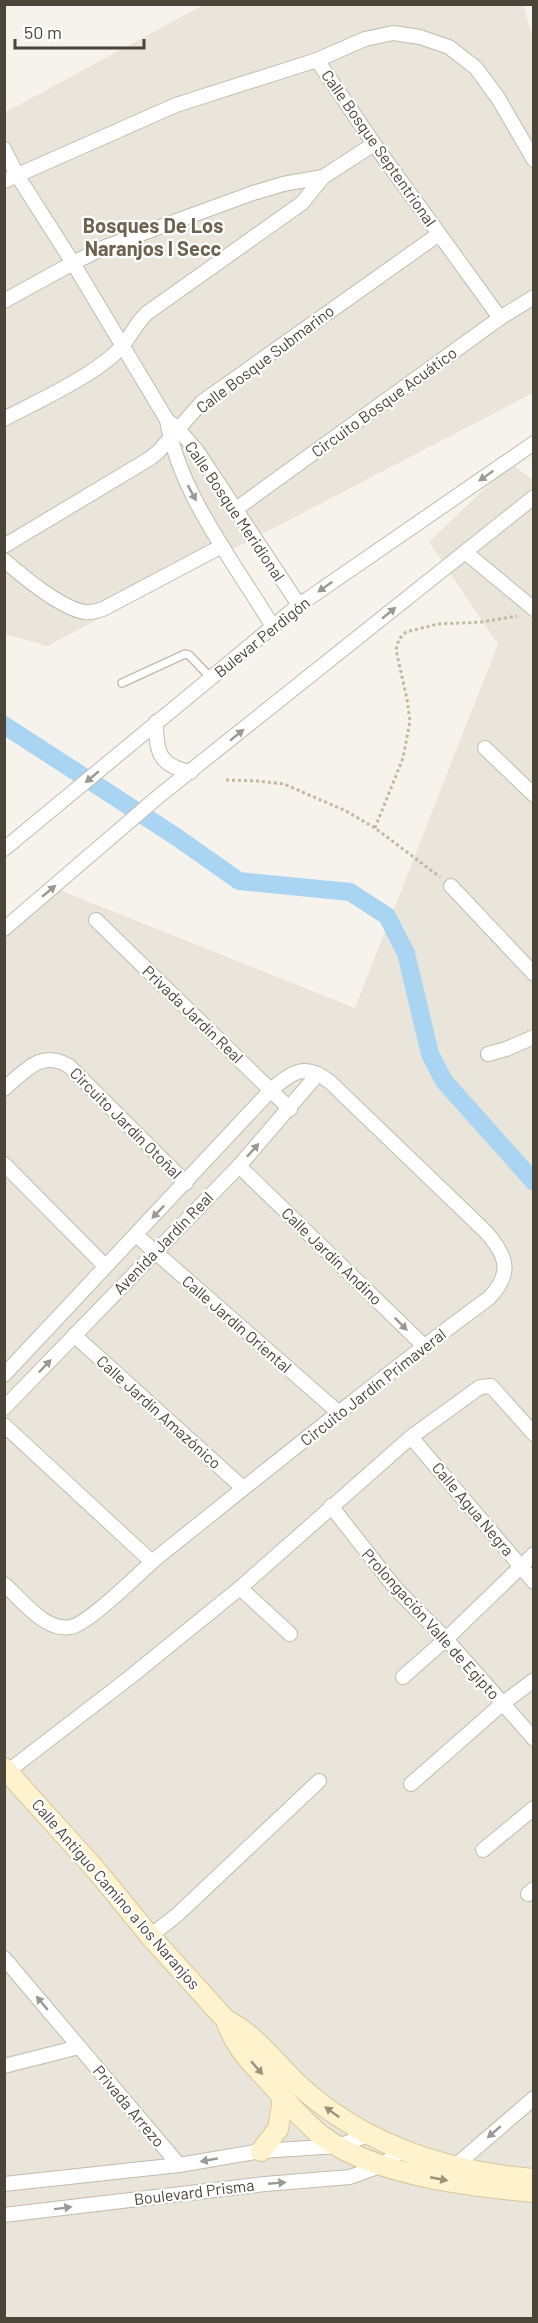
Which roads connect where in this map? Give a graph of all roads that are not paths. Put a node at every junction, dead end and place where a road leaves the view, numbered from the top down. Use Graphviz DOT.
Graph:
graph roads {
  1 [pos="317,60"];
  2 [pos="374,144"];
  3 [pos="4,149"];
  4 [pos="534,159"];
  5 [pos="323,177"];
  6 [pos="11,178"];
  7 [pos="439,234"];
  8 [pos="73,262"];
  9 [pos="534,297"];
  10 [pos="4,301"];
  11 [pos="500,318"];
  12 [pos="122,347"];
  13 [pos="4,420"];
  14 [pos="174,434"];
  15 [pos="534,442"];
  16 [pos="534,497"];
  17 [pos="236,509"];
  18 [pos="4,546"];
  19 [pos="222,546"];
  20 [pos="465,552"];
  21 [pos="4,560"];
  22 [pos="299,605"];
  23 [pos="528,612"];
  24 [pos="273,627"];
  25 [pos="211,678"];
  26 [pos="122,683"];
  27 [pos="156,722"];
  28 [pos="485,748"];
  29 [pos="191,772"];
  30 [pos="534,795"];
  31 [pos="4,849"];
  32 [pos="451,886"];
  33 [pos="96,920"];
  34 [pos="4,929"];
  35 [pos="534,974"];
  36 [pos="534,1037"];
  37 [pos="488,1054"];
  38 [pos="311,1072"];
  39 [pos="4,1089"];
  40 [pos="271,1090"];
  41 [pos="290,1109"];
  42 [pos="4,1164"];
  43 [pos="239,1166"];
  44 [pos="186,1183"];
  45 [pos="136,1235"];
  46 [pos="154,1252"];
  47 [pos="105,1266"];
  48 [pos="74,1335"];
  49 [pos="424,1346"];
  50 [pos="4,1375"];
  51 [pos="4,1408"];
  52 [pos="338,1412"];
  53 [pos="4,1425"];
  54 [pos="534,1434"];
  55 [pos="411,1437"];
  56 [pos="243,1488"];
  57 [pos="331,1506"];
  58 [pos="534,1554"];
  59 [pos="152,1562"];
  60 [pos="521,1566"];
  61 [pos="534,1582"];
  62 [pos="4,1584"];
  63 [pos="240,1588"];
  64 [pos="290,1634"];
  65 [pos="446,1640"];
  66 [pos="404,1677"];
  67 [pos="534,1680"];
  68 [pos="502,1704"];
  69 [pos="534,1739"];
  70 [pos="6,1770"];
  71 [pos="319,1781"];
  72 [pos="411,1784"];
  73 [pos="534,1808"];
  74 [pos="483,1850"];
  75 [pos="150,1936"];
  76 [pos="4,1958"];
  77 [pos="226,2020"];
  78 [pos="79,2047"];
  79 [pos="4,2066"];
  80 [pos="284,2098"];
  81 [pos="534,2098"];
  82 [pos="369,2135"];
  83 [pos="338,2146"];
  84 [pos="401,2150"];
  85 [pos="261,2151"];
  86 [pos="383,2164"];
  87 [pos="179,2165"];
  88 [pos="455,2166"];
  89 [pos="534,2179"];
  90 [pos="4,2184"];
  91 [pos="534,2192"];
  92 [pos="4,2215"];
  1 -- 2 [label="street, Calle Bosque Septentrional"];
  1 -- 4 [label="street, Calle Bosque Septentrional"];
  1 -- 6 [label="street"];
  2 -- 5 [label="street"];
  2 -- 7 [label="street, Calle Bosque Septentrional"];
  3 -- 6 [label="street, Calle Bosque Meridional"];
  5 -- 8 [label="street"];
  5 -- 12 [label="street"];
  6 -- 8 [label="street, Calle Bosque Meridional"];
  7 -- 11 [label="street, Calle Bosque Septentrional"];
  7 -- 14 [label="street, Calle Bosque Submarino"];
  8 -- 10 [label="street"];
  8 -- 12 [label="street, Calle Bosque Meridional"];
  9 -- 11 [label="street, Circuito Bosque Acuático"];
  11 -- 17 [label="street, Circuito Bosque Acuático"];
  12 -- 13 [label="street"];
  12 -- 14 [label="street, Calle Bosque Meridional"];
  14 -- 17 [label="street, Calle Bosque Meridional"];
  14 -- 18 [label="street, Calle Bosque Submarino"];
  14 -- 19 [label="street, Calle Bosque Meridional, one-way"];
  15 -- 22 [label="street, Bulevar Perdigón, one-way"];
  16 -- 20 [label="street"];
  17 -- 22 [label="street, Calle Bosque Meridional"];
  19 -- 21 [label="street"];
  19 -- 24 [label="street, Calle Bosque Meridional"];
  20 -- 23 [label="street"];
  29 -- 20 [label="street, one-way"];
  22 -- 24 [label="street, Bulevar Perdigón"];
  24 -- 25 [label="street, Bulevar Perdigón"];
  25 -- 26 [label="lane"];
  25 -- 27 [label="street, Bulevar Perdigón"];
  27 -- 29 [label="street"];
  27 -- 31 [label="street, Bulevar Perdigón, one-way"];
  28 -- 30 [label="street"];
  34 -- 29 [label="street, one-way"];
  32 -- 35 [label="street"];
  33 -- 40 [label="street, Privada Jardín Real"];
  36 -- 37 [label="street"];
  38 -- 40 [label="street, Avenida Jardín Real"];
  38 -- 41 [label="street, Avenida Jardín Real"];
  38 -- 49 [label="street, Circuito Jardín Primaveral"];
  39 -- 44 [label="street, Circuito Jardín Otoñal"];
  40 -- 41 [label="street, Privada Jardín Real"];
  40 -- 44 [label="street, Avenida Jardín Real"];
  43 -- 41 [label="street, Avenida Jardín Real, one-way"];
  42 -- 47 [label="street"];
  43 -- 46 [label="street, Avenida Jardín Real"];
  43 -- 49 [label="street, Calle Jardín Andino, one-way"];
  44 -- 45 [label="street, Avenida Jardín Real, one-way"];
  45 -- 46 [label="street, Calle Jardín Oriental"];
  45 -- 47 [label="street, Avenida Jardín Real"];
  46 -- 48 [label="street, Avenida Jardín Real"];
  46 -- 52 [label="street, Calle Jardín Oriental"];
  47 -- 50 [label="street, Avenida Jardín Real"];
  51 -- 48 [label="street, Avenida Jardín Real, one-way"];
  48 -- 56 [label="street, Calle Jardín Amazónico"];
  49 -- 52 [label="street, Circuito Jardín Primaveral"];
  52 -- 56 [label="street, Circuito Jardín Primaveral"];
  53 -- 59 [label="street"];
  54 -- 55 [label="street"];
  55 -- 57 [label="street"];
  55 -- 60 [label="street, Calle Agua Negra"];
  56 -- 59 [label="street, Circuito Jardín Primaveral"];
  57 -- 63 [label="street"];
  57 -- 65 [label="street, Prolongación Valle de Egipto"];
  58 -- 60 [label="street"];
  59 -- 62 [label="street, Circuito Jardín Primaveral"];
  60 -- 61 [label="street, Calle Agua Negra"];
  60 -- 65 [label="street"];
  63 -- 64 [label="street"];
  63 -- 70 [label="street"];
  65 -- 66 [label="street"];
  65 -- 68 [label="street, Prolongación Valle de Egipto"];
  67 -- 68 [label="street"];
  68 -- 69 [label="street, Prolongación Valle de Egipto"];
  68 -- 72 [label="street"];
  70 -- 75 [label="street, Calle Antiguo Camino a los Naranjos"];
  71 -- 75 [label="street"];
  73 -- 74 [label="street"];
  75 -- 77 [label="street, Calle Antiguo Camino a los Naranjos"];
  78 -- 76 [label="street, Privada Arrezo, one-way"];
  77 -- 80 [label="street, Calle Antiguo Camino a los Naranjos, one-way"];
  82 -- 77 [label="street, Calle Antiguo Camino a los Naranjos, one-way"];
  78 -- 79 [label="street"];
  78 -- 87 [label="street, Privada Arrezo"];
  80 -- 83 [label="street, Calle Antiguo Camino a los Naranjos"];
  80 -- 85 [label="street"];
  81 -- 88 [label="street, one-way"];
  82 -- 83 [label="street, Boulevard Prisma"];
  82 -- 84 [label="street, Calle Antiguo Camino a los Naranjos"];
  83 -- 85 [label="street, Boulevard Prisma"];
  83 -- 86 [label="street, Calle Antiguo Camino a los Naranjos"];
  84 -- 86 [label="street, Boulevard Prisma"];
  84 -- 88 [label="street"];
  85 -- 87 [label="street, Boulevard Prisma, one-way"];
  86 -- 91 [label="street, one-way"];
  92 -- 86 [label="street, Boulevard Prisma, one-way"];
  87 -- 90 [label="street, Boulevard Prisma"];
  88 -- 89 [label="street"];
}
